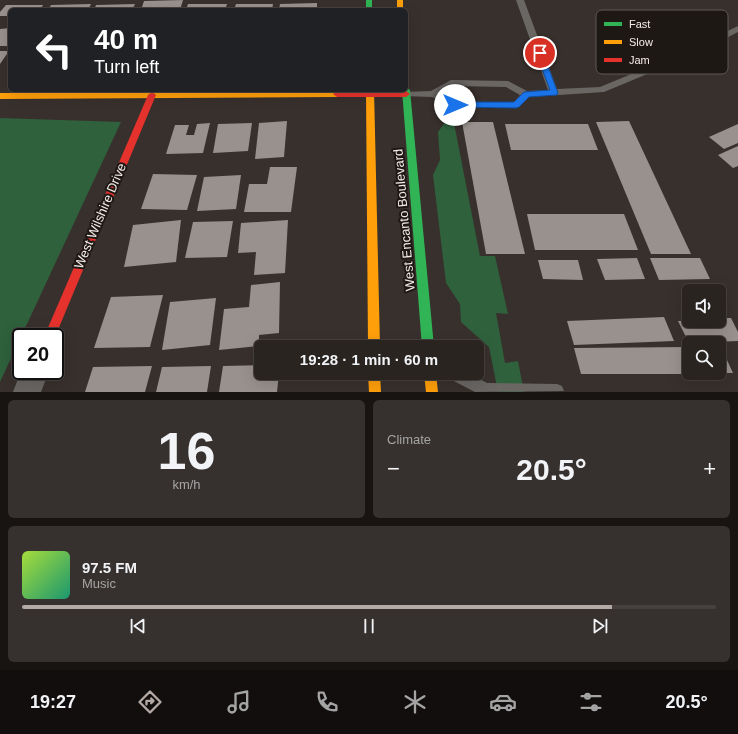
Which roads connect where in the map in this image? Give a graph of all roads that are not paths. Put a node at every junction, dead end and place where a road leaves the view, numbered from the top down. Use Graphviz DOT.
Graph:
graph roads {
  1 [pos="520,0"];
  2 [pos="738,29"];
  3 [pos="728,34"];
  4 [pos="639,74"];
  5 [pos="370,92"];
  6 [pos="406,92"];
  7 [pos="554,93"];
  8 [pos="433,94"];
  9 [pos="526,94"];
  10 [pos="152,95"];
  11 [pos="0,96"];
  12 [pos="53,328"];
  13 [pos="374,340"];
  14 [pos="427,340"];
  15 [pos="32,380"];
  16 [pos="374,380"];
  17 [pos="431,380"];
  18 [pos="467,380"];
  19 [pos="557,390"];
  20 [pos="27,392"];
  21 [pos="375,392"];
  22 [pos="432,392"];
  1 -- 7 [label="lane"];
  2 -- 3 [label="lane"];
  4 -- 7 [label="lane"];
  5 -- 6 [label="street"];
  5 -- 10 [label="street"];
  5 -- 13 [label="street, West Encanto Boulevard"];
  6 -- 8 [label="lane"];
  6 -- 14 [label="street, West Encanto Boulevard"];
  7 -- 9 [label="lane"];
  8 -- 9 [label="lane"];
  8 -- 9 [label="lane"];
  10 -- 11 [label="street"];
  10 -- 12 [label="street, West Wilshire Drive"];
  15 -- 20 [label="street"];
  16 -- 21 [label="street"];
  17 -- 22 [label="street"];
  18 -- 19 [label="lane"];
}
